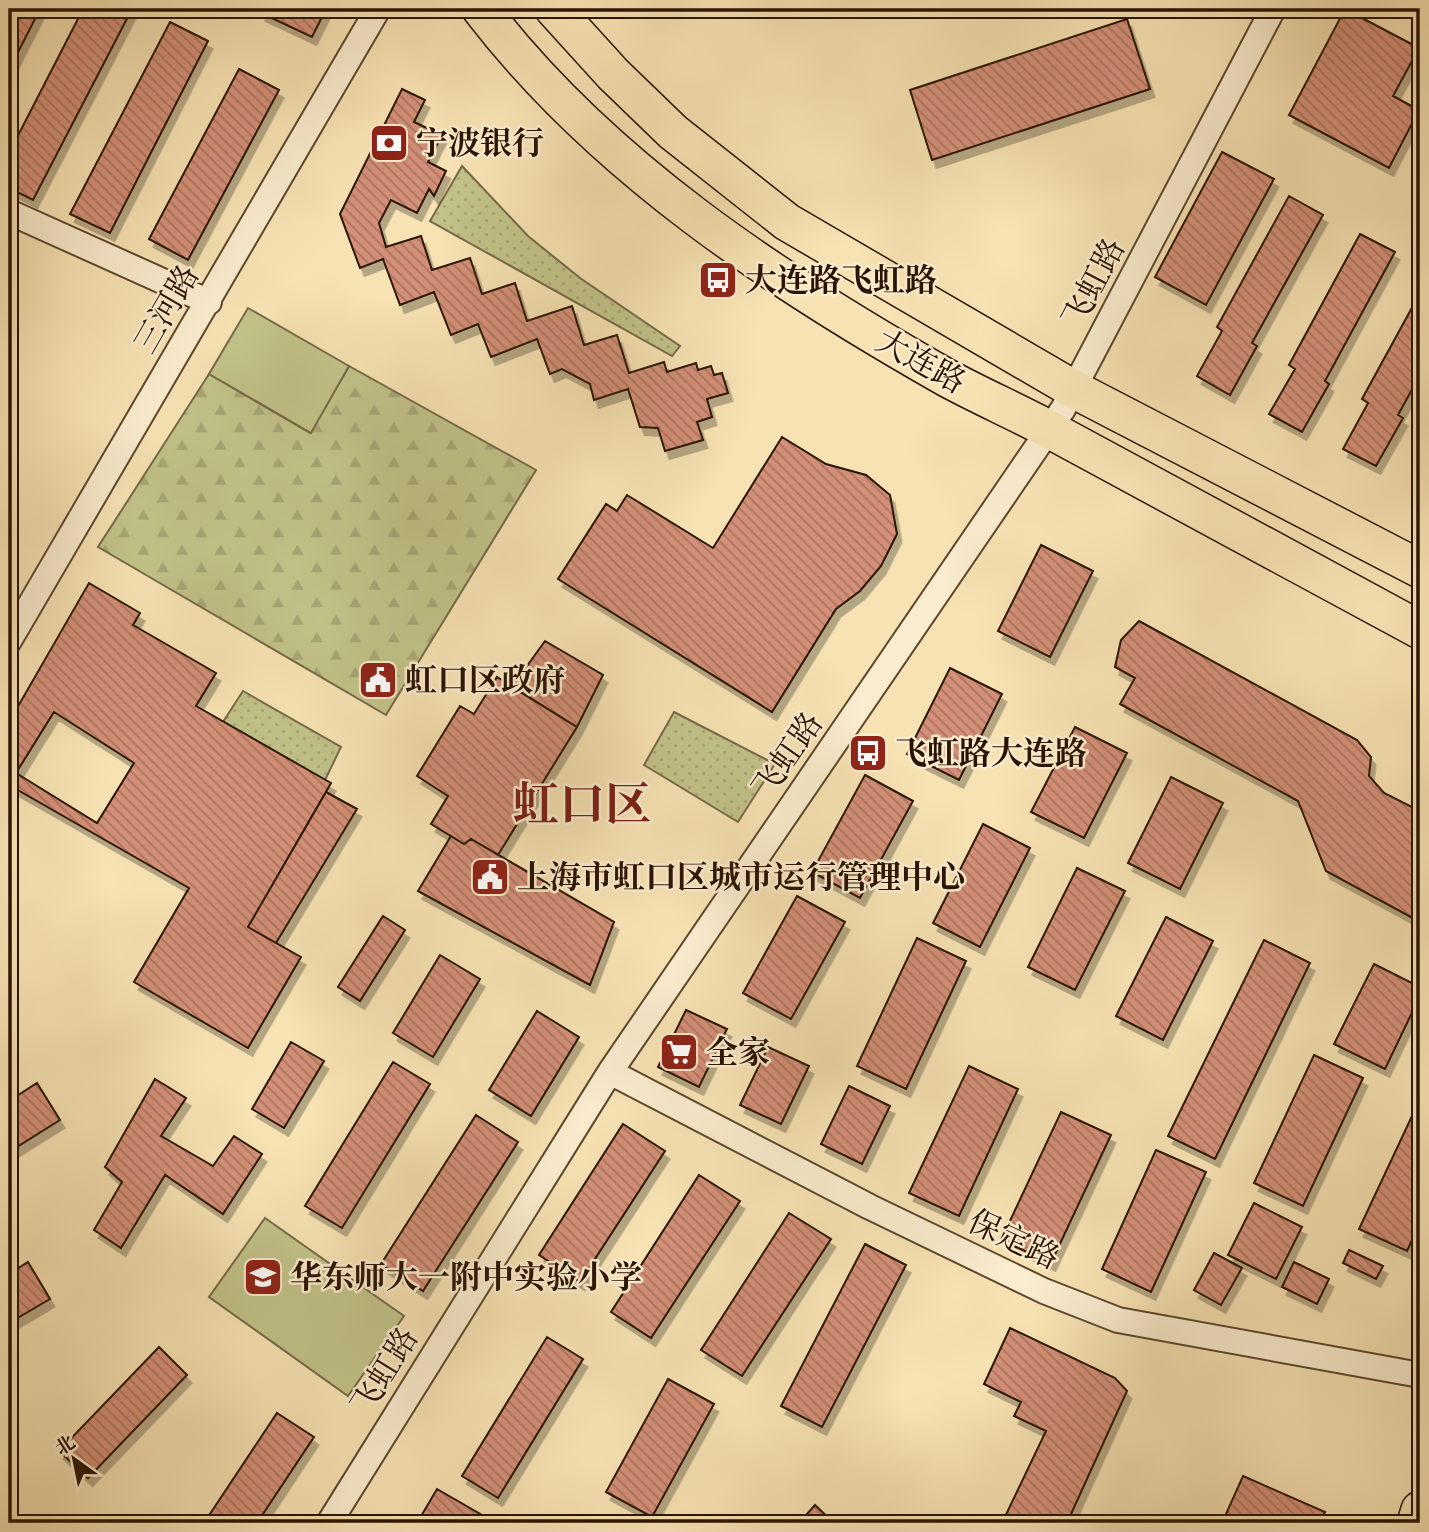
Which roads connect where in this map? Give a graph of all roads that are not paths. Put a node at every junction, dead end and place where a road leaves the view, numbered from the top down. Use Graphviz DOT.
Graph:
graph roads {
  1 [pos="378,9"];
  2 [pos="481,9"];
  3 [pos="554,9"];
  4 [pos="1273,9"];
  5 [pos="9,212"];
  6 [pos="209,302"];
  7 [pos="1075,390"];
  8 [pos="1050,430"];
  9 [pos="1420,569"];
  10 [pos="1415,630"];
  11 [pos="9,640"];
  12 [pos="610,1072"];
  13 [pos="1420,1375"];
  14 [pos="1420,1510"];
  15 [pos="329,1523"];
  16 [pos="1416,1523"];
  1 -- 6 [label="street, 三河路"];
  2 -- 8 [label="main road, 大连路"];
  3 -- 7 [label="main road, 大连路"];
  4 -- 7 [label="street, 飞虹路"];
  5 -- 6 [label="street"];
  6 -- 11 [label="street, 三河路"];
  7 -- 8 [label="street, 飞虹路"];
  7 -- 9 [label="main road, 大连路"];
  8 -- 10 [label="main road, 大连路"];
  8 -- 12 [label="street, 飞虹路"];
  12 -- 13 [label="street, 保定路"];
  12 -- 15 [label="street, 飞虹路"];
  14 -- 16 [label="main road"];
}
